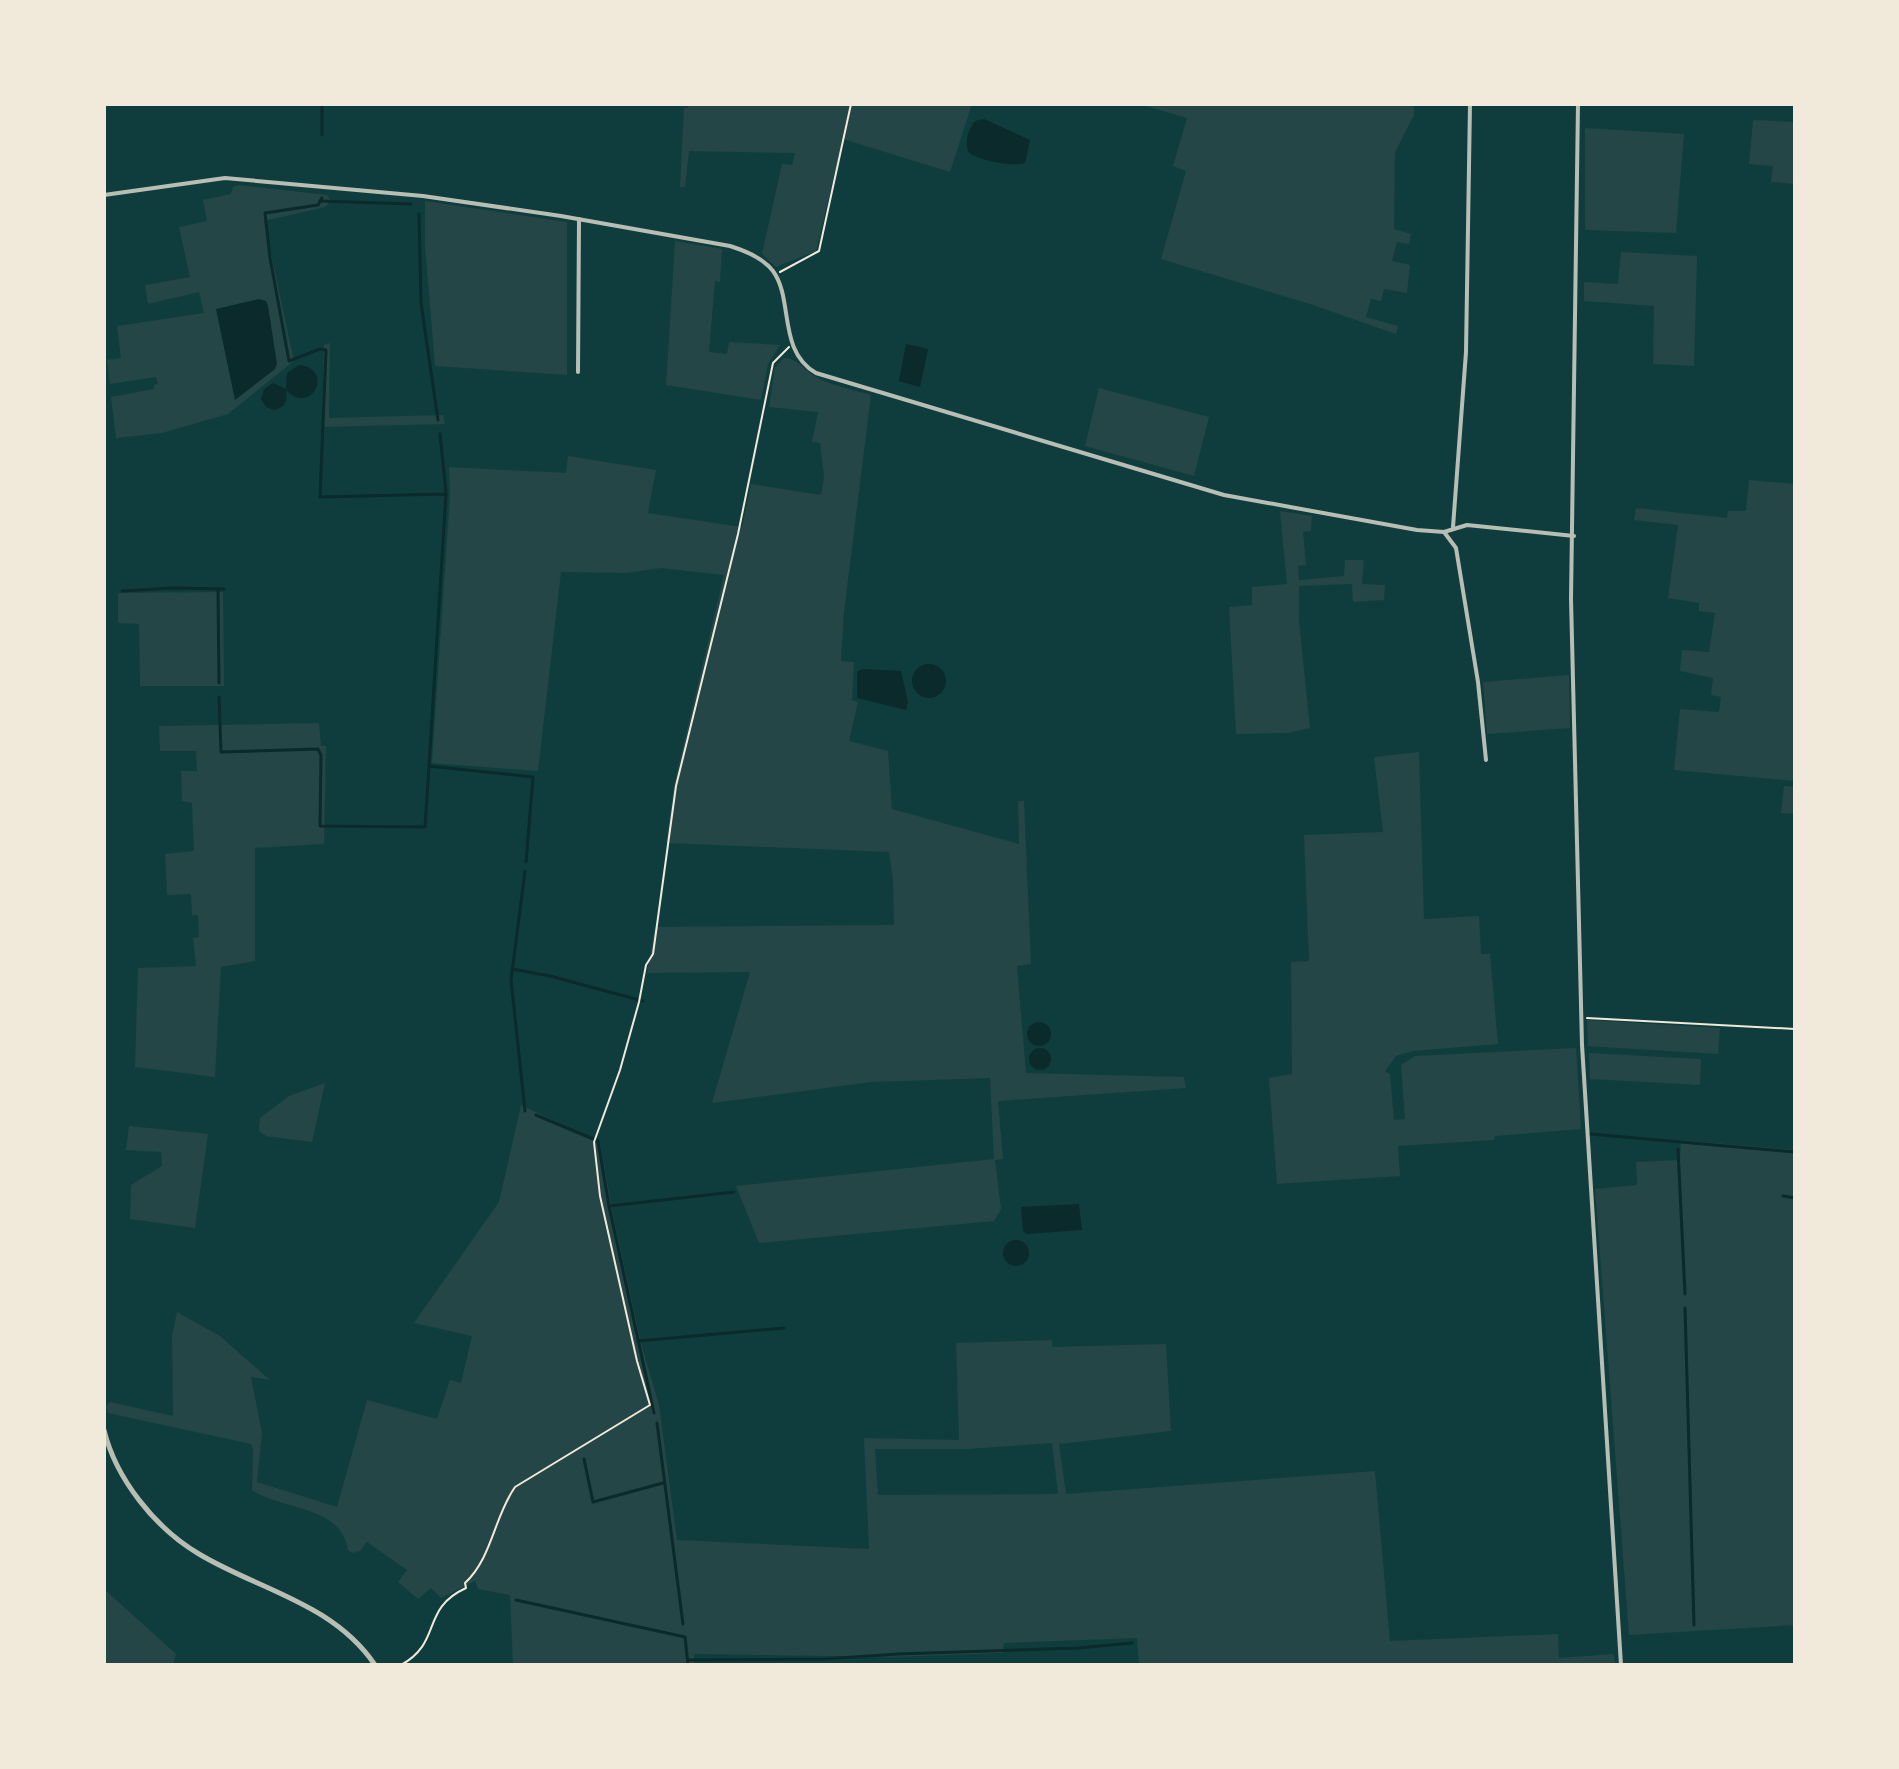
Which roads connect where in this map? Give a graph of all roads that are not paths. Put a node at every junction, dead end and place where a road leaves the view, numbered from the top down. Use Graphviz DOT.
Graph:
graph roads {
  1 [pos="1470,104"];
  2 [pos="1578,104"];
  3 [pos="104,195"];
  4 [pos="579,218"];
  5 [pos="578,372"];
  6 [pos="1453,527"];
  7 [pos="1444,532"];
  8 [pos="1574,536"];
  9 [pos="1486,760"];
  10 [pos="104,1430"];
  11 [pos="375,1665"];
  12 [pos="1621,1665"];
  1 -- 6 [label="street"];
  2 -- 8 [label="street"];
  3 -- 4 [label="street"];
  4 -- 5 [label="street"];
  4 -- 7 [label="street"];
  6 -- 7 [label="street"];
  6 -- 8 [label="street"];
  7 -- 9 [label="street"];
  8 -- 12 [label="street"];
  10 -- 11 [label="street"];
}
